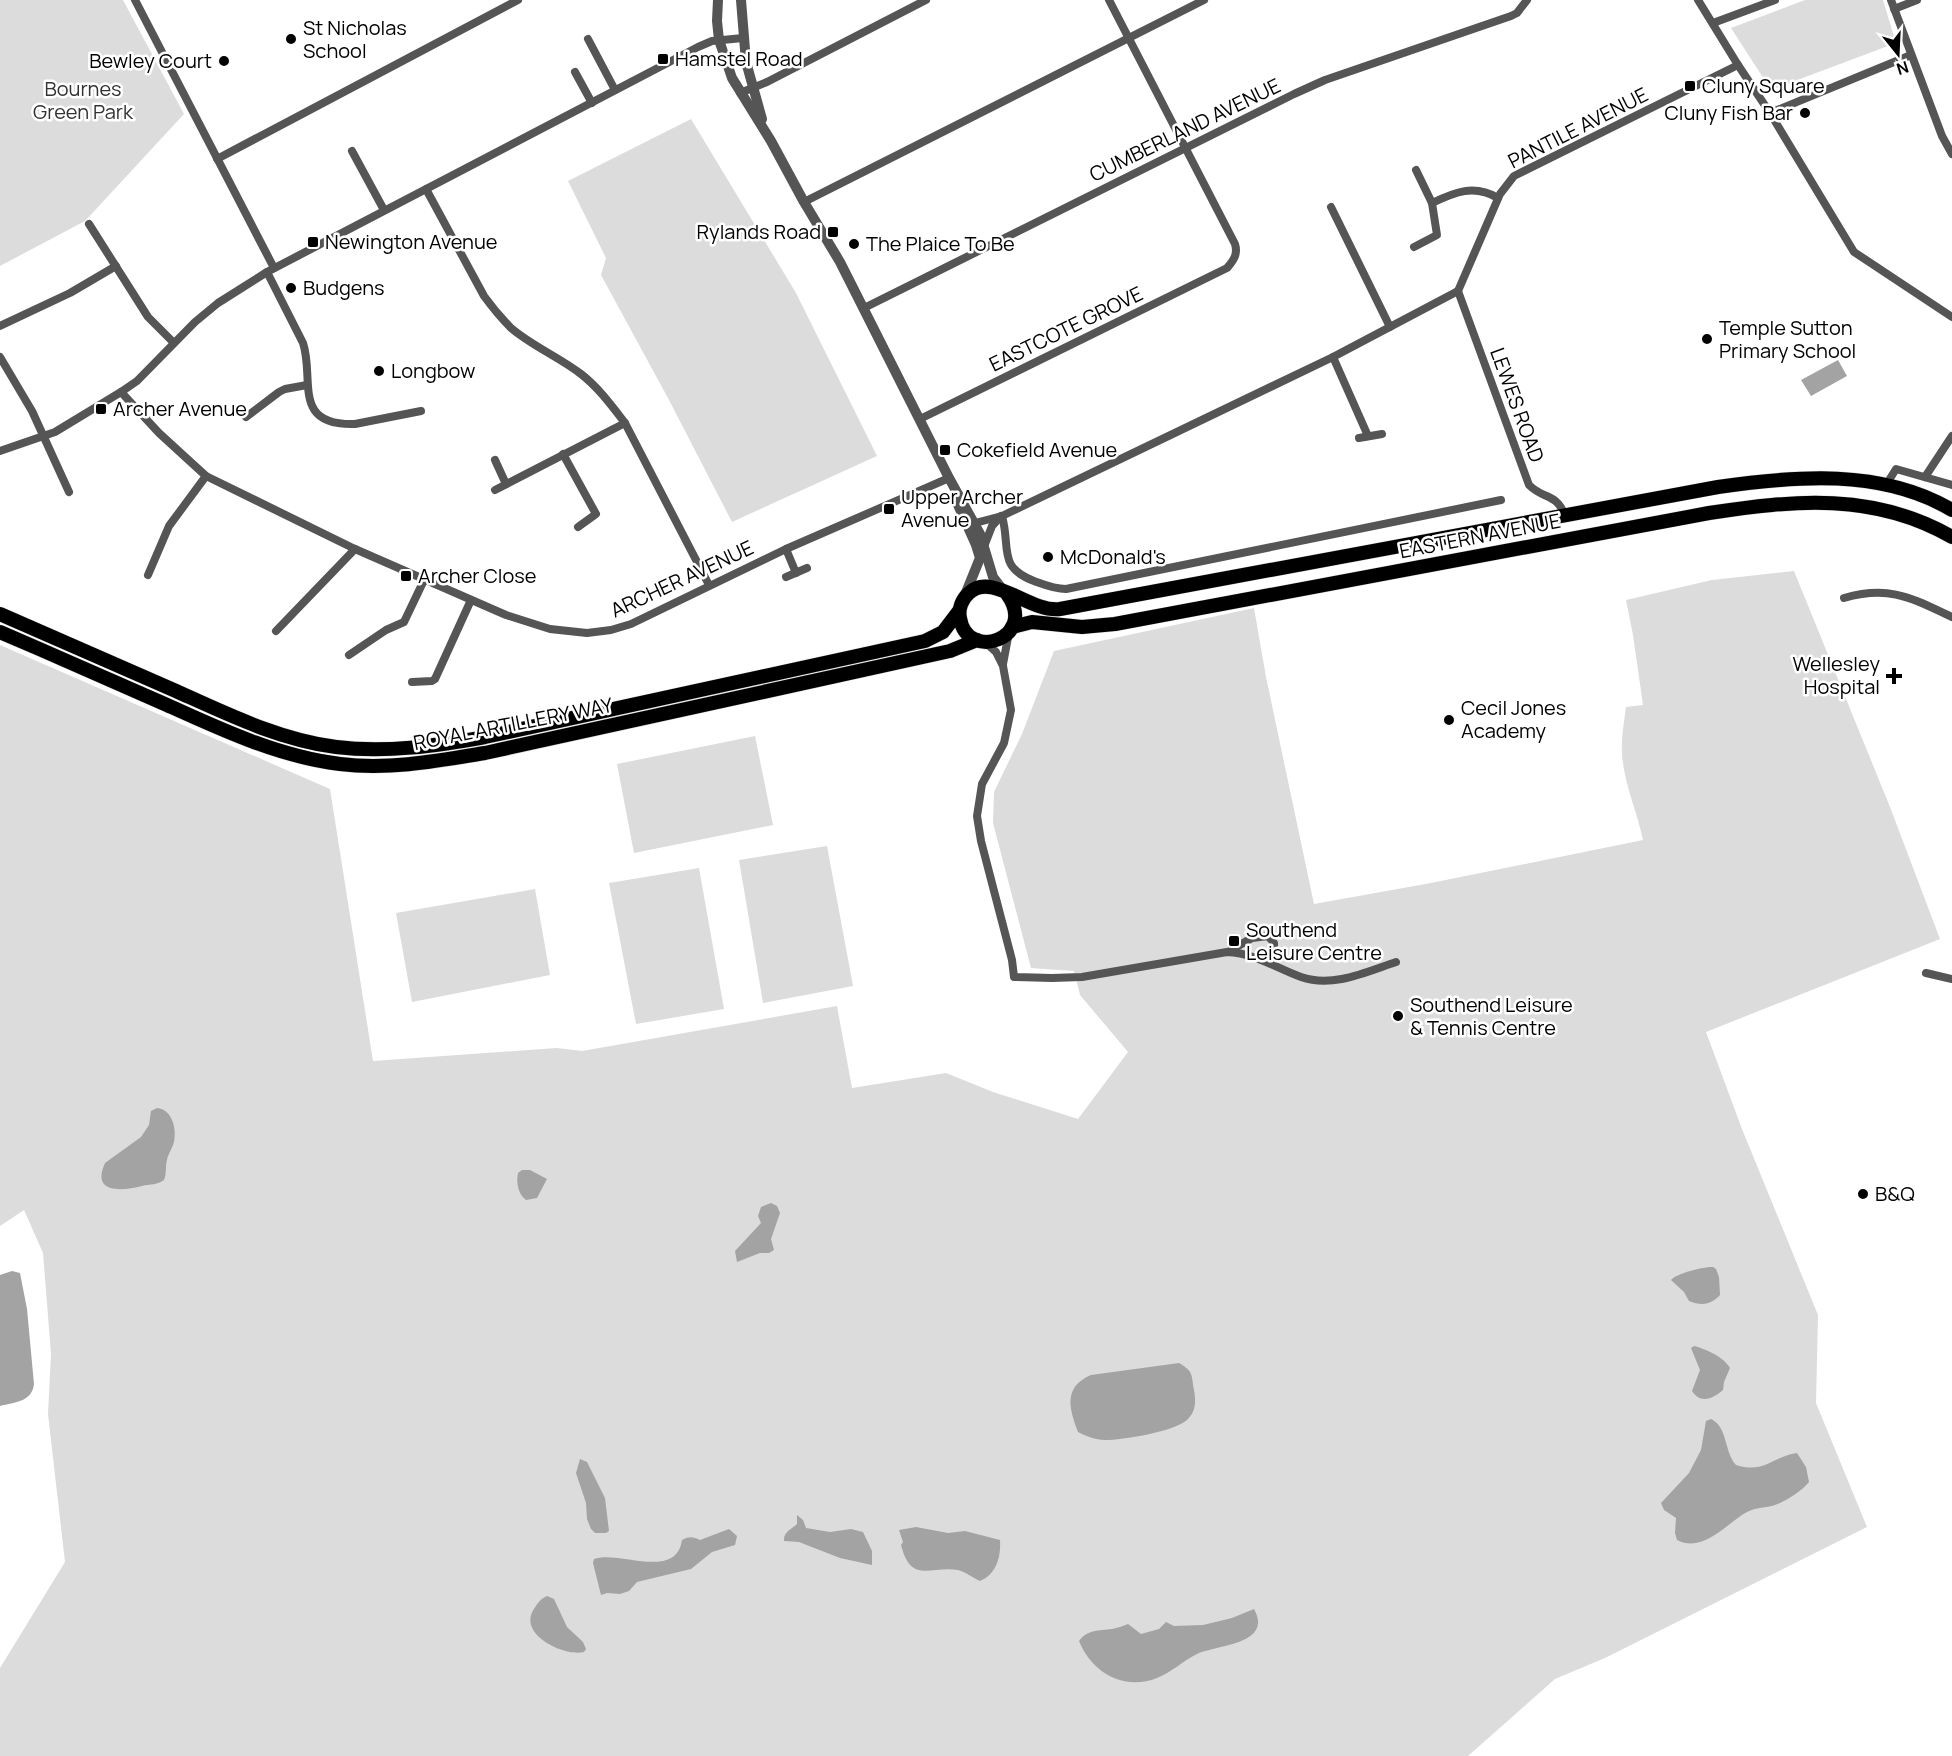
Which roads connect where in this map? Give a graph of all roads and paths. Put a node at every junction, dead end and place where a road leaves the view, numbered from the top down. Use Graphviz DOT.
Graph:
graph roads {
  1 [pos="135,0"];
  2 [pos="518,0"];
  3 [pos="718,0"];
  4 [pos="741,0"];
  5 [pos="926,0"];
  6 [pos="1109,0"];
  7 [pos="1204,0"];
  8 [pos="1527,0"];
  9 [pos="1698,0"];
  10 [pos="1775,0"];
  11 [pos="1917,0"];
  12 [pos="1892,4"];
  13 [pos="1713,23"];
  14 [pos="743,38"];
  15 [pos="1128,38"];
  16 [pos="588,39"];
  17 [pos="719,40"];
  18 [pos="1911,55"];
  19 [pos="1737,65"];
  20 [pos="575,72"];
  21 [pos="752,88"];
  22 [pos="615,90"];
  23 [pos="740,93"];
  24 [pos="592,103"];
  25 [pos="1770,113"];
  26 [pos="771,141"];
  27 [pos="1187,147"];
  28 [pos="352,151"];
  29 [pos="1952,154"];
  30 [pos="217,159"];
  31 [pos="1416,170"];
  32 [pos="426,189"];
  33 [pos="1498,198"];
  34 [pos="804,202"];
  35 [pos="1432,203"];
  36 [pos="1331,207"];
  37 [pos="384,210"];
  38 [pos="89,224"];
  39 [pos="1414,247"];
  40 [pos="116,266"];
  41 [pos="270,270"];
  42 [pos="1458,291"];
  43 [pos="864,308"];
  44 [pos="1952,318"];
  45 [pos="0,326"];
  46 [pos="1390,327"];
  47 [pos="174,343"];
  48 [pos="0,357"];
  49 [pos="1332,357"];
  50 [pos="307,385"];
  51 [pos="121,392"];
  52 [pos="421,411"];
  53 [pos="246,417"];
  54 [pos="920,419"];
  55 [pos="625,423"];
  56 [pos="1382,434"];
  57 [pos="1952,436"];
  58 [pos="45,437"];
  59 [pos="0,451"];
  60 [pos="563,454"];
  61 [pos="495,460"];
  62 [pos="206,476"];
  63 [pos="1925,477"];
  64 [pos="949,478"];
  65 [pos="506,484"];
  66 [pos="1952,485"];
  67 [pos="1886,486"];
  68 [pos="495,490"];
  69 [pos="69,492"];
  70 [pos="1501,500"];
  71 [pos="1952,510"];
  72 [pos="1565,515"];
  73 [pos="1002,516"];
  74 [pos="975,523"];
  75 [pos="578,527"];
  76 [pos="1952,537"];
  77 [pos="981,544"];
  78 [pos="355,549"];
  79 [pos="786,549"];
  80 [pos="807,568"];
  81 [pos="796,573"];
  82 [pos="148,575"];
  83 [pos="786,577"];
  84 [pos="425,578"];
  85 [pos="709,585"];
  86 [pos="1005,592"];
  87 [pos="1844,598"];
  88 [pos="471,600"];
  89 [pos="961,607"];
  90 [pos="0,614"];
  91 [pos="1952,617"];
  92 [pos="1011,630"];
  93 [pos="0,632"];
  94 [pos="276,632"];
  95 [pos="981,641"];
  96 [pos="349,655"];
  97 [pos="1003,666"];
  98 [pos="412,682"];
  99 [pos="1227,952"];
  100 [pos="1260,959"];
  101 [pos="1396,962"];
  102 [pos="1926,973"];
  103 [pos="1952,979"];
  1 -- 30 [label="street"];
  2 -- 30 [label="street"];
  3 -- 17 [label="street"];
  4 -- 14 [label="street"];
  5 -- 21 [label="street"];
  6 -- 15 [label="street"];
  7 -- 15 [label="street"];
  8 -- 27 [label="street, CUMBERLAND AVENUE"];
  9 -- 13 [label="street"];
  10 -- 13 [label="street"];
  11 -- 12 [label="street"];
  12 -- 18 [label="street"];
  13 -- 19 [label="street"];
  14 -- 17 [label="street"];
  14 -- 21 [label="street"];
  15 -- 27 [label="street"];
  15 -- 34 [label="street"];
  16 -- 22 [label="street"];
  17 -- 22 [label="street"];
  17 -- 23 [label="street"];
  18 -- 25 [label="street"];
  18 -- 29 [label="street"];
  19 -- 25 [label="street"];
  19 -- 33 [label="street, PANTILE AVENUE"];
  20 -- 24 [label="street"];
  21 -- 23 [label="street"];
  21 -- 26 [label="street"];
  22 -- 24 [label="street"];
  23 -- 26 [label="street"];
  24 -- 32 [label="street"];
  25 -- 44 [label="street"];
  26 -- 34 [label="street"];
  27 -- 43 [label="street, CUMBERLAND AVENUE"];
  27 -- 54 [label="street, EASTCOTE GROVE"];
  28 -- 37 [label="street"];
  30 -- 41 [label="street"];
  31 -- 35 [label="street"];
  32 -- 37 [label="street"];
  32 -- 55 [label="street"];
  33 -- 35 [label="street"];
  33 -- 42 [label="street, PANTILE AVENUE"];
  34 -- 43 [label="street"];
  35 -- 39 [label="street"];
  36 -- 46 [label="street"];
  37 -- 41 [label="street"];
  38 -- 40 [label="street"];
  40 -- 45 [label="street"];
  40 -- 47 [label="street"];
  41 -- 47 [label="street"];
  41 -- 50 [label="street"];
  42 -- 46 [label="street"];
  42 -- 72 [label="street, LEWES ROAD"];
  43 -- 54 [label="street"];
  46 -- 49 [label="street"];
  47 -- 51 [label="street"];
  48 -- 58 [label="street"];
  49 -- 56 [label="street"];
  49 -- 73 [label="street"];
  50 -- 52 [label="street"];
  50 -- 53 [label="street"];
  51 -- 58 [label="street"];
  51 -- 62 [label="street, ARCHER AVENUE"];
  54 -- 64 [label="street"];
  55 -- 60 [label="street"];
  55 -- 85 [label="street"];
  57 -- 63 [label="street"];
  58 -- 59 [label="street"];
  58 -- 69 [label="street"];
  60 -- 65 [label="street"];
  60 -- 75 [label="street"];
  61 -- 65 [label="street"];
  62 -- 78 [label="street, ARCHER AVENUE"];
  62 -- 82 [label="street"];
  63 -- 66 [label="street"];
  63 -- 67 [label="street"];
  64 -- 74 [label="street"];
  64 -- 77 [label="street"];
  64 -- 79 [label="street, ARCHER AVENUE"];
  65 -- 68 [label="street"];
  67 -- 71 [label="main road, EASTERN AVENUE"];
  67 -- 72 [label="main road, EASTERN AVENUE"];
  70 -- 73 [label="street"];
  72 -- 86 [label="main road, EASTERN AVENUE"];
  73 -- 74 [label="street"];
  73 -- 77 [label="street"];
  74 -- 77 [label="street"];
  76 -- 92 [label="main road, EASTERN AVENUE"];
  77 -- 86 [label="street"];
  77 -- 89 [label="street"];
  78 -- 84 [label="street, ARCHER AVENUE"];
  78 -- 94 [label="street"];
  79 -- 81 [label="street"];
  79 -- 85 [label="street, ARCHER AVENUE"];
  80 -- 81 [label="street"];
  81 -- 83 [label="street"];
  84 -- 88 [label="street, ARCHER AVENUE"];
  84 -- 96 [label="street"];
  85 -- 88 [label="street, ARCHER AVENUE"];
  86 -- 89 [label="main road, EASTERN AVENUE"];
  86 -- 92 [label="main road"];
  87 -- 91 [label="street"];
  88 -- 98 [label="street"];
  89 -- 90 [label="main road, ROYAL ARTILLERY WAY"];
  89 -- 95 [label="main road"];
  92 -- 95 [label="main road, EASTERN AVENUE"];
  92 -- 97 [label="street"];
  93 -- 95 [label="main road, ROYAL ARTILLERY WAY"];
  95 -- 97 [label="street"];
  97 -- 99 [label="street"];
  99 -- 100 [label="street"];
  99 -- 100 [label="street"];
  100 -- 101 [label="street"];
  102 -- 103 [label="street"];
}
